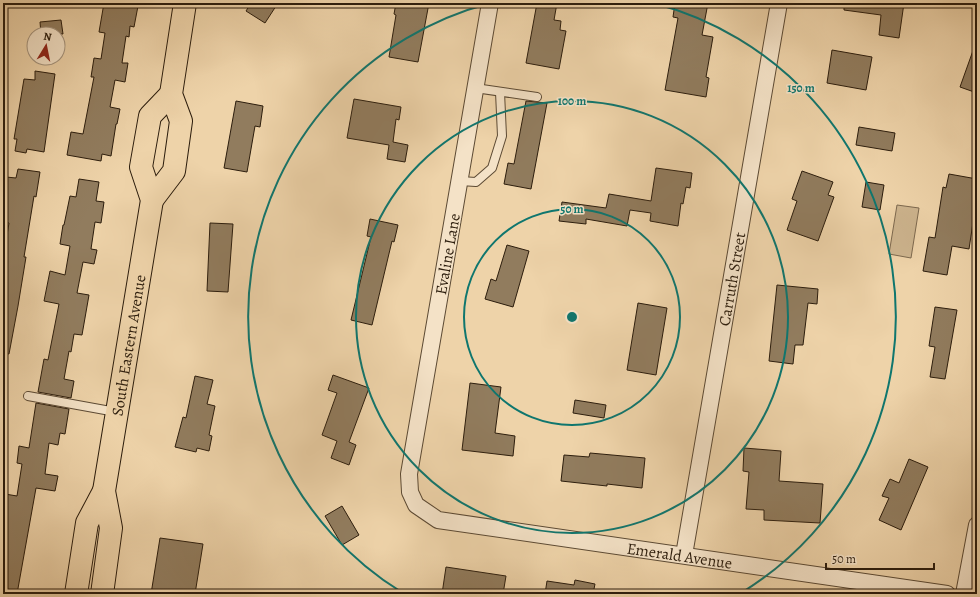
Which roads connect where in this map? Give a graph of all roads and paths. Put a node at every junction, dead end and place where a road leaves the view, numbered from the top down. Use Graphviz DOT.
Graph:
graph roads {
  1 [pos="185,3"];
  2 [pos="490,3"];
  3 [pos="779,3"];
  4 [pos="475,88"];
  5 [pos="500,92"];
  6 [pos="171,94"];
  7 [pos="537,97"];
  8 [pos="460,180"];
  9 [pos="152,200"];
  10 [pos="28,396"];
  11 [pos="117,412"];
  12 [pos="104,491"];
  13 [pos="416,505"];
  14 [pos="977,525"];
  15 [pos="684,555"];
  16 [pos="76,594"];
  17 [pos="102,594"];
  18 [pos="947,594"];
  19 [pos="964,594"];
  1 -- 6 [label="main road, South Eastern Avenue"];
  2 -- 4 [label="street, Evaline Lane"];
  3 -- 15 [label="street, Carruth Street"];
  4 -- 5 [label="lane"];
  4 -- 8 [label="street, Evaline Lane"];
  5 -- 7 [label="lane"];
  5 -- 8 [label="lane"];
  6 -- 9 [label="main road, South Eastern Avenue"];
  6 -- 9 [label="main road, South Eastern Avenue"];
  8 -- 13 [label="street, Evaline Lane"];
  9 -- 11 [label="main road, South Eastern Avenue"];
  10 -- 11 [label="lane"];
  11 -- 12 [label="main road, South Eastern Avenue"];
  12 -- 16 [label="main road, South Eastern Avenue"];
  12 -- 17 [label="main road, South Eastern Avenue"];
  13 -- 15 [label="street, Emerald Avenue"];
  14 -- 19 [label="street"];
  15 -- 18 [label="street, Emerald Avenue"];
}
